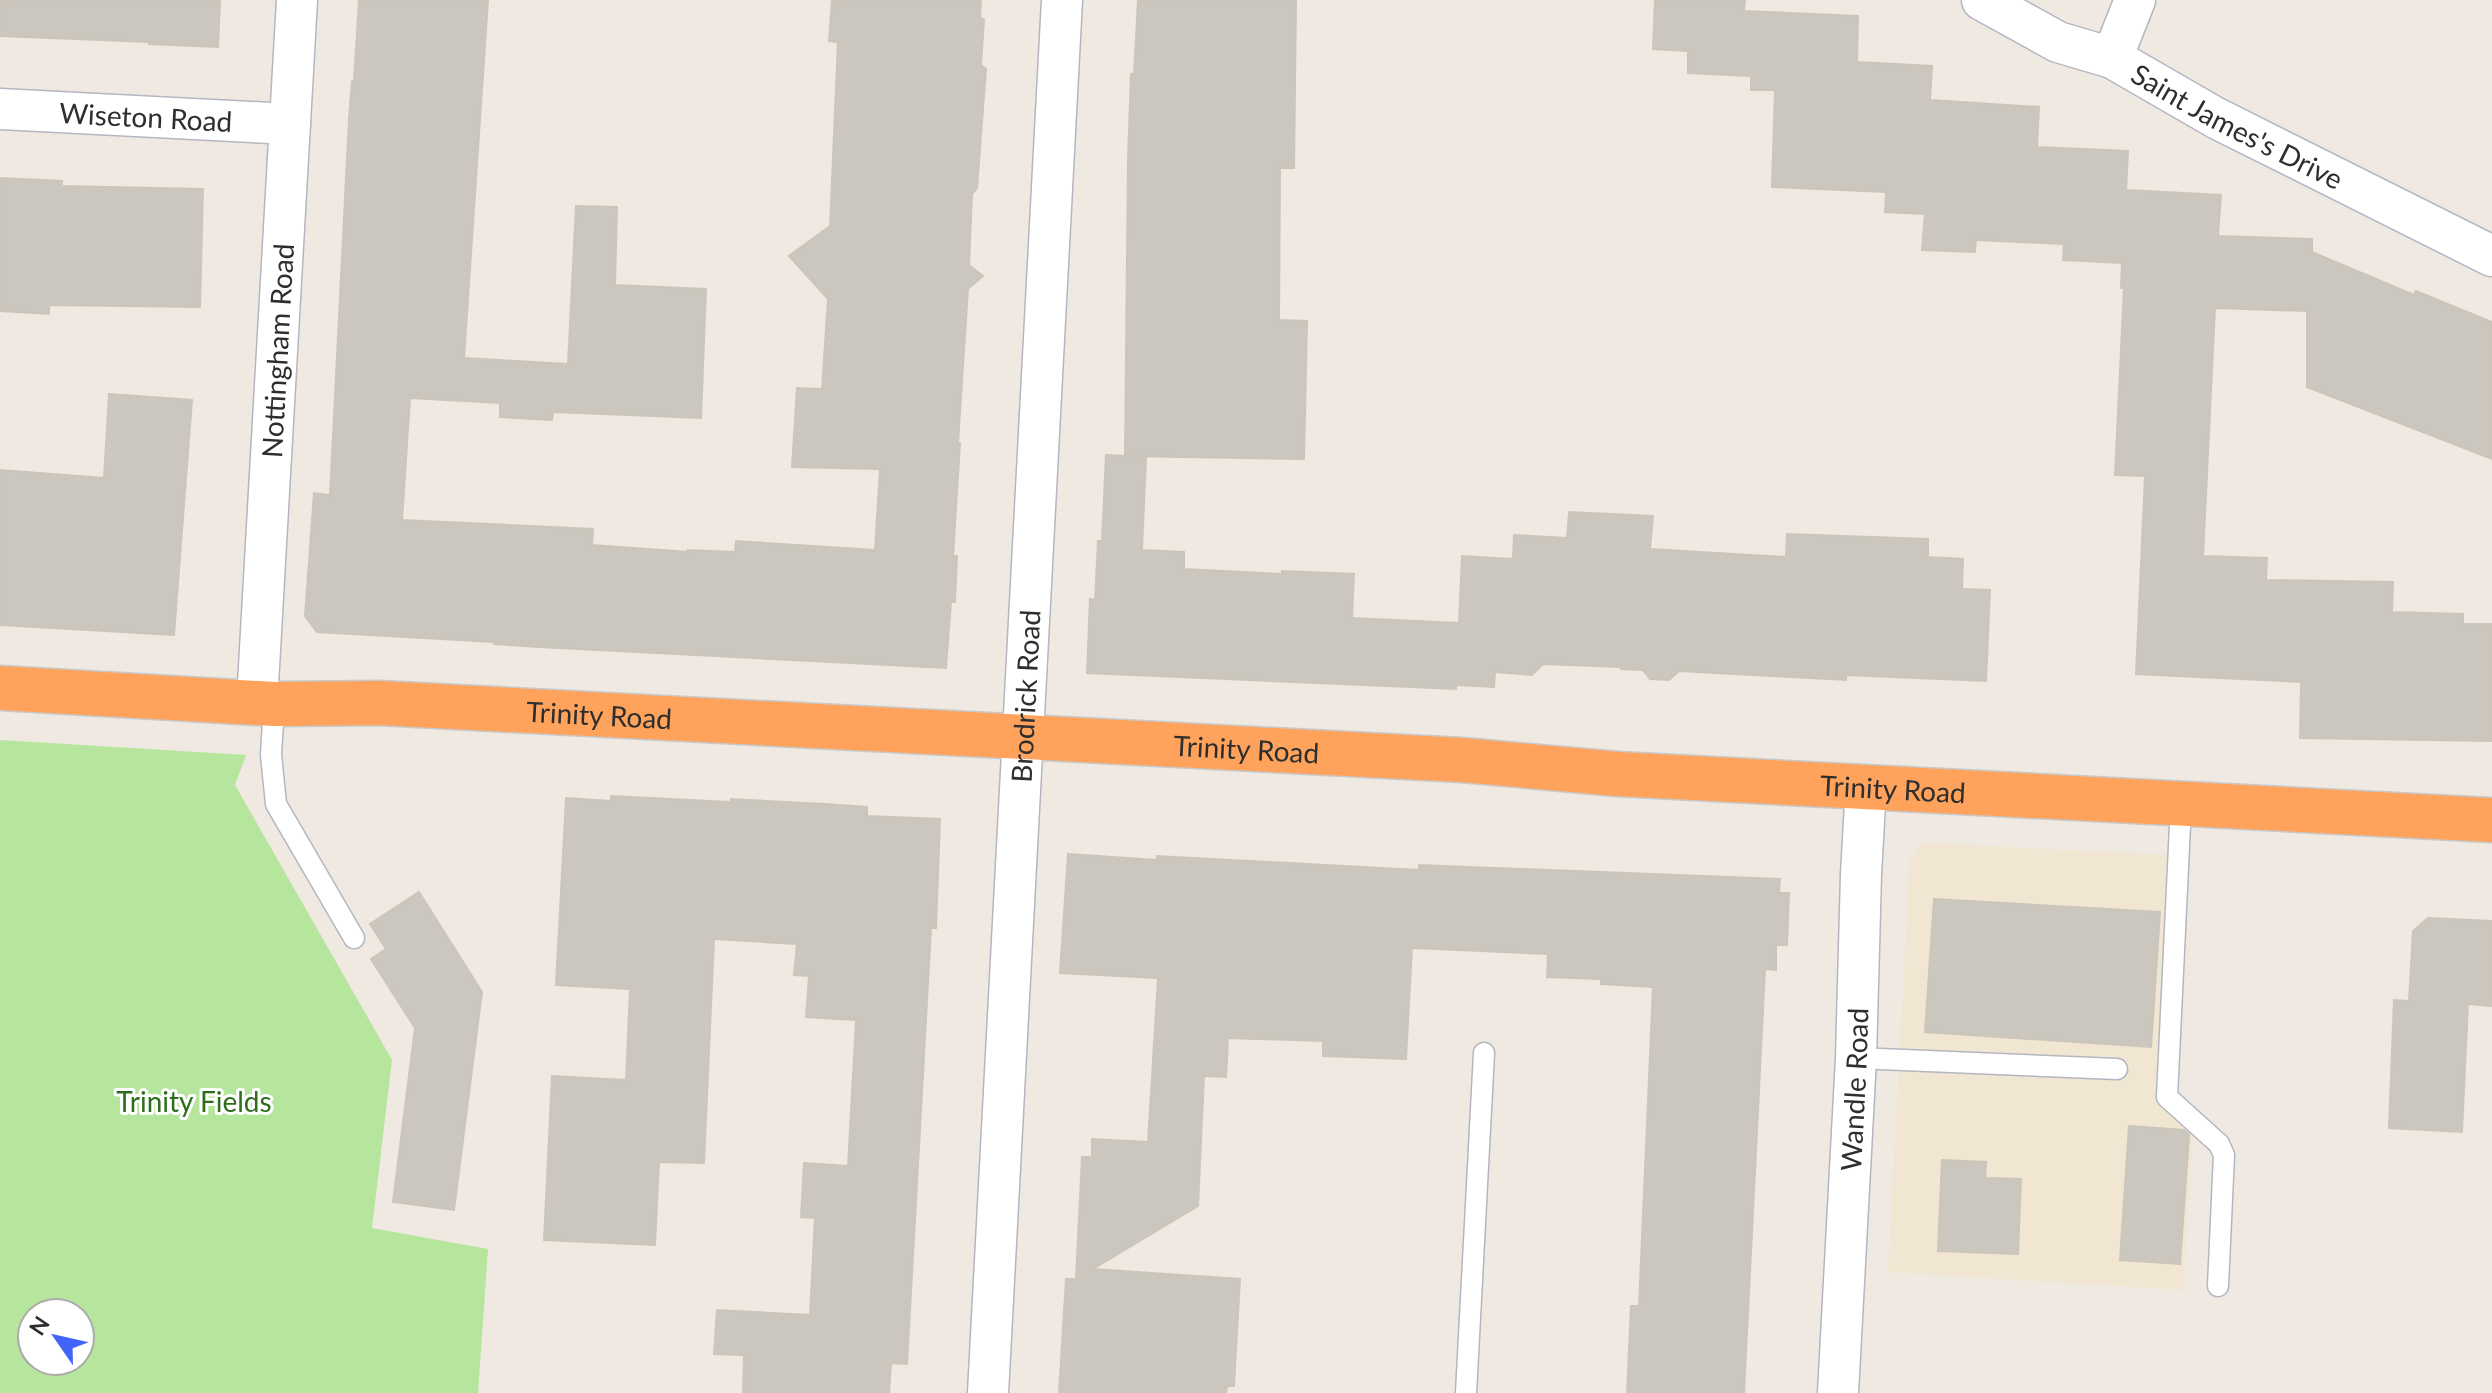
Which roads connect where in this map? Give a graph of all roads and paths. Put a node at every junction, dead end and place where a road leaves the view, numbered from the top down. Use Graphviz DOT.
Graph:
graph roads {
  1 [pos="297,0"];
  2 [pos="1062,0"];
  3 [pos="1982,0"];
  4 [pos="2135,0"];
  5 [pos="2112,58"];
  6 [pos="0,109"];
  7 [pos="290,124"];
  8 [pos="2492,256"];
  9 [pos="0,688"];
  10 [pos="265,703"];
  11 [pos="1022,737"];
  12 [pos="1866,786"];
  13 [pos="2181,804"];
  14 [pos="2492,820"];
  15 [pos="354,938"];
  16 [pos="1484,1053"];
  17 [pos="1856,1058"];
  18 [pos="2117,1069"];
  19 [pos="2218,1286"];
  20 [pos="988,1393"];
  21 [pos="1466,1393"];
  22 [pos="1838,1393"];
  1 -- 7 [label="street, Nottingham Road"];
  2 -- 11 [label="street, Brodrick Road"];
  3 -- 5 [label="street, Saint James's Drive"];
  4 -- 5 [label="street"];
  5 -- 8 [label="street, Saint James's Drive"];
  6 -- 7 [label="street, Wiseton Road"];
  7 -- 10 [label="street, Nottingham Road"];
  9 -- 10 [label="highway, Trinity Road"];
  10 -- 11 [label="highway, Trinity Road"];
  10 -- 15 [label="lane"];
  11 -- 12 [label="highway, Trinity Road"];
  11 -- 20 [label="street, Brodrick Road"];
  12 -- 13 [label="highway, Trinity Road"];
  12 -- 17 [label="street, Wandle Road"];
  13 -- 14 [label="highway, Trinity Road"];
  13 -- 19 [label="lane"];
  16 -- 21 [label="lane"];
  17 -- 18 [label="lane"];
  17 -- 22 [label="street, Wandle Road"];
}
